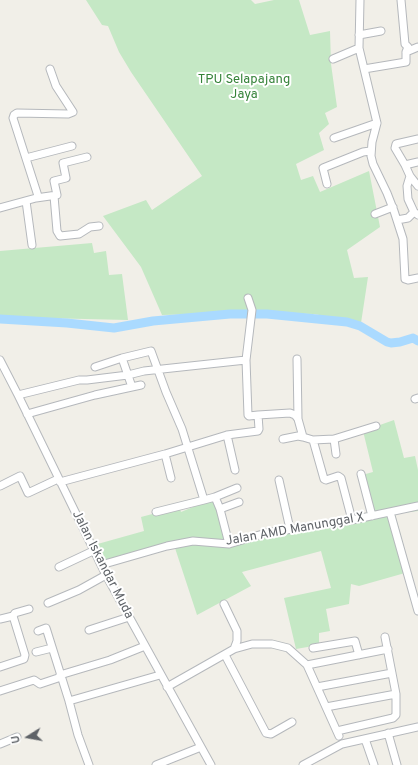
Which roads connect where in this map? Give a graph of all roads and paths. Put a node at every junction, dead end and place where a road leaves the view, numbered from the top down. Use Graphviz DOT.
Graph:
graph roads {
  1 [pos="360,0"];
  2 [pos="401,0"];
  3 [pos="381,31"];
  4 [pos="359,35"];
  5 [pos="418,47"];
  6 [pos="359,48"];
  7 [pos="406,52"];
  8 [pos="333,59"];
  9 [pos="50,69"];
  10 [pos="364,69"];
  11 [pos="378,123"];
  12 [pos="334,138"];
  13 [pos="418,139"];
  14 [pos="72,146"];
  15 [pos="370,151"];
  16 [pos="87,157"];
  17 [pos="26,158"];
  18 [pos="418,162"];
  19 [pos="405,165"];
  20 [pos="410,176"];
  21 [pos="327,184"];
  22 [pos="418,186"];
  23 [pos="54,196"];
  24 [pos="36,198"];
  25 [pos="26,201"];
  26 [pos="0,208"];
  27 [pos="393,208"];
  28 [pos="416,213"];
  29 [pos="375,214"];
  30 [pos="396,220"];
  31 [pos="99,226"];
  32 [pos="32,245"];
  33 [pos="418,278"];
  34 [pos="248,298"];
  35 [pos="122,358"];
  36 [pos="297,359"];
  37 [pos="0,360"];
  38 [pos="246,360"];
  39 [pos="95,367"];
  40 [pos="157,369"];
  41 [pos="128,375"];
  42 [pos="141,385"];
  43 [pos="132,387"];
  44 [pos="18,395"];
  45 [pos="27,414"];
  46 [pos="258,415"];
  47 [pos="298,419"];
  48 [pos="376,426"];
  49 [pos="227,435"];
  50 [pos="303,437"];
  51 [pos="283,439"];
  52 [pos="334,439"];
  53 [pos="313,440"];
  54 [pos="188,447"];
  55 [pos="165,454"];
  56 [pos="336,454"];
  57 [pos="236,470"];
  58 [pos="361,474"];
  59 [pos="171,478"];
  60 [pos="278,480"];
  61 [pos="59,481"];
  62 [pos="0,486"];
  63 [pos="237,488"];
  64 [pos="215,497"];
  65 [pos="204,500"];
  66 [pos="239,502"];
  67 [pos="418,506"];
  68 [pos="220,509"];
  69 [pos="156,512"];
  70 [pos="390,512"];
  71 [pos="372,516"];
  72 [pos="352,520"];
  73 [pos="290,529"];
  74 [pos="228,544"];
  75 [pos="93,551"];
  76 [pos="101,565"];
  77 [pos="59,567"];
  78 [pos="106,575"];
  79 [pos="48,603"];
  80 [pos="224,604"];
  81 [pos="29,609"];
  82 [pos="418,611"];
  83 [pos="13,616"];
  84 [pos="129,617"];
  85 [pos="0,619"];
  86 [pos="89,630"];
  87 [pos="38,631"];
  88 [pos="386,637"];
  89 [pos="145,646"];
  90 [pos="52,648"];
  91 [pos="313,648"];
  92 [pos="234,649"];
  93 [pos="388,649"];
  94 [pos="36,652"];
  95 [pos="225,654"];
  96 [pos="359,655"];
  97 [pos="307,665"];
  98 [pos="0,667"];
  99 [pos="392,672"];
  100 [pos="160,675"];
  101 [pos="61,676"];
  102 [pos="167,687"];
  103 [pos="317,687"];
  104 [pos="0,691"];
  105 [pos="396,694"];
  106 [pos="69,701"];
  107 [pos="326,707"];
  108 [pos="292,722"];
  109 [pos="418,727"];
  110 [pos="388,733"];
  111 [pos="17,737"];
  112 [pos="365,740"];
  113 [pos="0,744"];
  114 [pos="201,747"];
  115 [pos="89,765"];
  116 [pos="156,765"];
  117 [pos="211,765"];
  118 [pos="303,765"];
  119 [pos="374,765"];
  120 [pos="397,765"];
  1 -- 4 [label="street"];
  2 -- 7 [label="street"];
  3 -- 4 [label="street"];
  4 -- 6 [label="street"];
  5 -- 7 [label="street"];
  6 -- 8 [label="street"];
  6 -- 10 [label="street"];
  7 -- 10 [label="street"];
  9 -- 17 [label="street"];
  10 -- 11 [label="street"];
  11 -- 12 [label="street"];
  11 -- 15 [label="street"];
  13 -- 19 [label="street"];
  14 -- 17 [label="street"];
  15 -- 21 [label="street"];
  15 -- 27 [label="street"];
  16 -- 23 [label="street"];
  17 -- 24 [label="street"];
  18 -- 19 [label="street"];
  19 -- 20 [label="street"];
  20 -- 22 [label="street"];
  20 -- 28 [label="street"];
  23 -- 24 [label="street"];
  23 -- 31 [label="street"];
  24 -- 25 [label="street"];
  25 -- 26 [label="street"];
  25 -- 32 [label="street"];
  27 -- 29 [label="street"];
  27 -- 30 [label="street"];
  28 -- 30 [label="street"];
  30 -- 33 [label="street"];
  34 -- 38 [label="street"];
  35 -- 39 [label="street"];
  35 -- 40 [label="street"];
  35 -- 41 [label="street"];
  36 -- 47 [label="street"];
  37 -- 44 [label="street, Jalan Iskandar Muda"];
  38 -- 40 [label="street"];
  38 -- 46 [label="street"];
  40 -- 41 [label="street"];
  40 -- 54 [label="street"];
  41 -- 43 [label="street"];
  41 -- 44 [label="street"];
  42 -- 43 [label="street"];
  43 -- 45 [label="street"];
  44 -- 45 [label="street, Jalan Iskandar Muda"];
  45 -- 61 [label="street, Jalan Iskandar Muda"];
  46 -- 47 [label="street"];
  46 -- 49 [label="street"];
  47 -- 50 [label="street"];
  48 -- 52 [label="street"];
  49 -- 54 [label="street"];
  49 -- 57 [label="street"];
  50 -- 51 [label="street"];
  50 -- 53 [label="street"];
  52 -- 53 [label="street"];
  52 -- 56 [label="street"];
  53 -- 72 [label="street"];
  54 -- 55 [label="street"];
  54 -- 65 [label="street"];
  55 -- 59 [label="street"];
  55 -- 61 [label="street"];
  58 -- 71 [label="street"];
  60 -- 73 [label="street"];
  61 -- 62 [label="street"];
  61 -- 75 [label="street, Jalan Iskandar Muda"];
  63 -- 64 [label="street"];
  64 -- 65 [label="street"];
  64 -- 68 [label="street"];
  65 -- 69 [label="street"];
  66 -- 68 [label="street"];
  67 -- 70 [label="street, Jalan AMD Manunggal X"];
  68 -- 74 [label="street"];
  70 -- 71 [label="street, Jalan AMD Manunggal X"];
  70 -- 82 [label="street"];
  71 -- 72 [label="street, Jalan AMD Manunggal X"];
  72 -- 73 [label="street, Jalan AMD Manunggal X"];
  73 -- 74 [label="street, Jalan AMD Manunggal X"];
  74 -- 76 [label="street, Jalan AMD Manunggal X"];
  75 -- 76 [label="street, Jalan Iskandar Muda"];
  75 -- 77 [label="street"];
  76 -- 78 [label="street, Jalan Iskandar Muda"];
  78 -- 79 [label="street"];
  78 -- 84 [label="street, Jalan Iskandar Muda"];
  80 -- 92 [label="street"];
  81 -- 83 [label="street"];
  83 -- 85 [label="street"];
  83 -- 98 [label="street"];
  84 -- 86 [label="street"];
  84 -- 89 [label="street, Jalan Iskandar Muda"];
  87 -- 90 [label="street"];
  88 -- 93 [label="street"];
  89 -- 100 [label="street, Jalan Iskandar Muda"];
  89 -- 101 [label="street"];
  90 -- 94 [label="street"];
  90 -- 101 [label="street"];
  91 -- 96 [label="street"];
  92 -- 95 [label="street"];
  92 -- 97 [label="street"];
  93 -- 96 [label="street"];
  93 -- 99 [label="street"];
  95 -- 102 [label="street"];
  95 -- 108 [label="street"];
  96 -- 97 [label="street"];
  97 -- 103 [label="street"];
  99 -- 103 [label="street"];
  99 -- 105 [label="street"];
  100 -- 102 [label="street, Jalan Iskandar Muda"];
  100 -- 106 [label="street"];
  101 -- 104 [label="street"];
  101 -- 106 [label="street"];
  102 -- 114 [label="street, Jalan Iskandar Muda"];
  103 -- 107 [label="street"];
  105 -- 107 [label="street"];
  105 -- 107 [label="street"];
  106 -- 115 [label="street"];
  109 -- 110 [label="street"];
  110 -- 112 [label="street"];
  110 -- 120 [label="street"];
  111 -- 113 [label="street"];
  112 -- 118 [label="street"];
  112 -- 119 [label="street"];
  114 -- 116 [label="street"];
  114 -- 117 [label="street, Jalan Iskandar Muda"];
}
